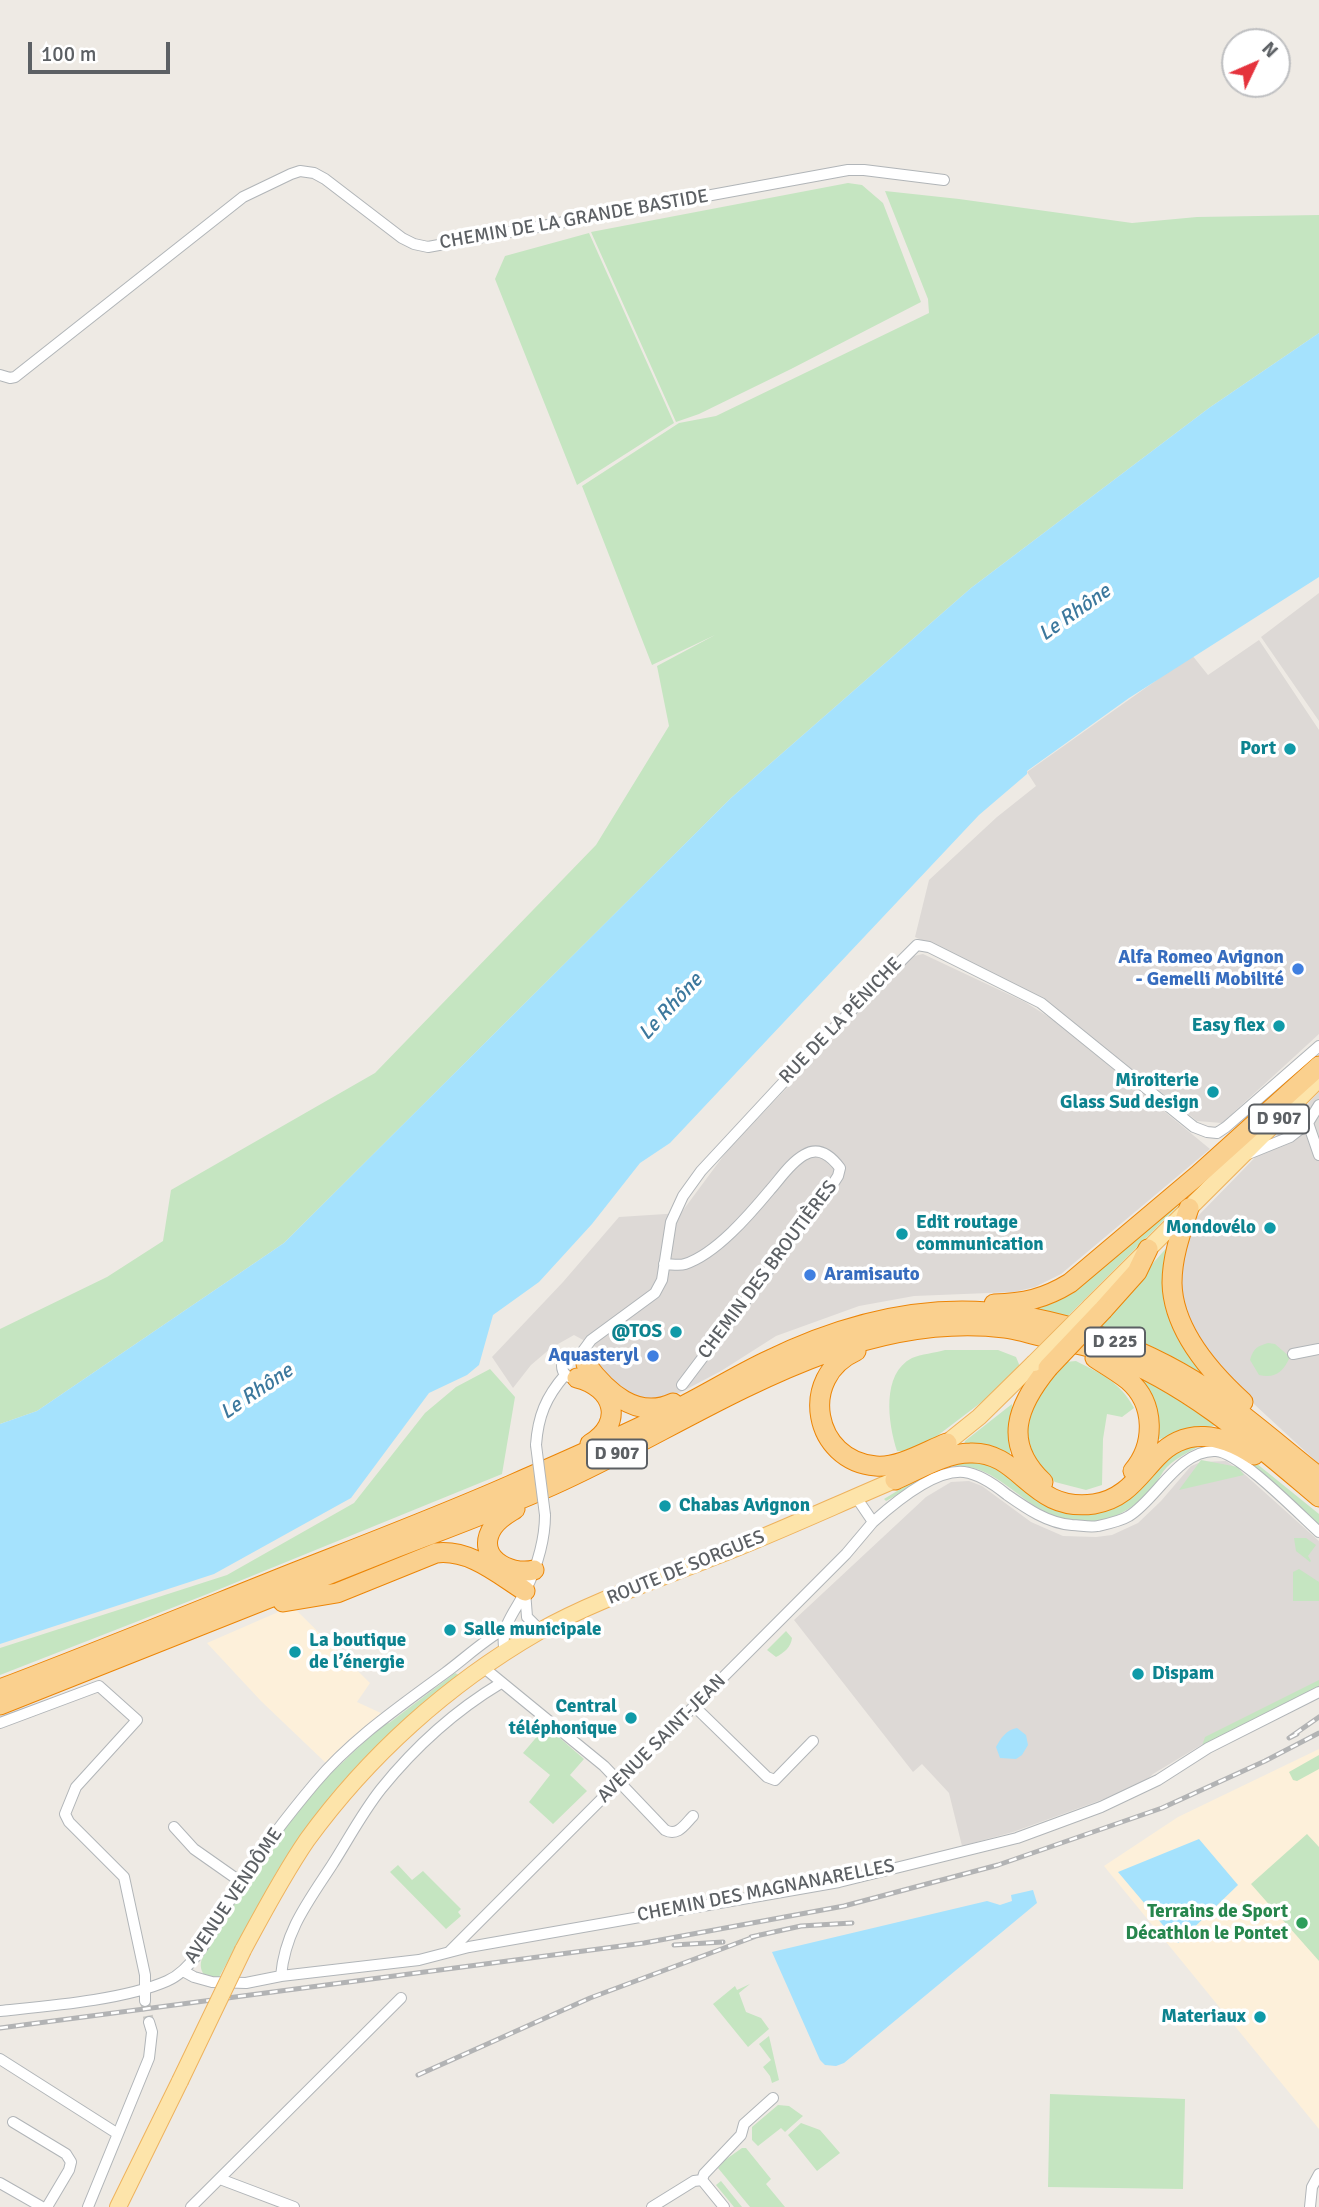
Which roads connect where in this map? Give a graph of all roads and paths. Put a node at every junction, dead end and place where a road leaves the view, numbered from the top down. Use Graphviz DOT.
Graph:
graph roads {
  1 [pos="944,180"];
  2 [pos="0,375"];
  3 [pos="1319,1046"];
  4 [pos="1319,1066"];
  5 [pos="1319,1079"];
  6 [pos="1319,1105"];
  7 [pos="1308,1124"];
  8 [pos="1319,1155"];
  9 [pos="1239,1158"];
  10 [pos="1189,1208"];
  11 [pos="1148,1249"];
  12 [pos="664,1264"];
  13 [pos="874,1322"];
  14 [pos="1010,1329"];
  15 [pos="1319,1349"];
  16 [pos="1293,1354"];
  17 [pos="765,1362"];
  18 [pos="1041,1366"];
  19 [pos="577,1368"];
  20 [pos="682,1385"];
  21 [pos="947,1443"];
  22 [pos="1319,1476"];
  23 [pos="895,1479"];
  24 [pos="553,1485"];
  25 [pos="856,1497"];
  26 [pos="1319,1499"];
  27 [pos="452,1511"];
  28 [pos="873,1522"];
  29 [pos="1319,1532"];
  30 [pos="534,1570"];
  31 [pos="525,1591"];
  32 [pos="224,1617"];
  33 [pos="527,1617"];
  34 [pos="507,1625"];
  35 [pos="541,1631"];
  36 [pos="508,1651"];
  37 [pos="483,1667"];
  38 [pos="501,1683"];
  39 [pos="0,1689"];
  40 [pos="1319,1692"];
  41 [pos="0,1705"];
  42 [pos="695,1707"];
  43 [pos="0,1723"];
  44 [pos="813,1741"];
  45 [pos="618,1781"];
  46 [pos="694,1816"];
  47 [pos="174,1827"];
  48 [pos="241,1882"];
  49 [pos="449,1952"];
  50 [pos="183,1971"];
  51 [pos="281,1976"];
  52 [pos="145,1988"];
  53 [pos="401,1998"];
  54 [pos="145,2001"];
  55 [pos="0,2011"];
  56 [pos="149,2022"];
  57 [pos="0,2059"];
  58 [pos="773,2098"];
  59 [pos="13,2122"];
  60 [pos="118,2134"];
  61 [pos="1319,2174"];
  62 [pos="220,2179"];
  63 [pos="702,2180"];
  64 [pos="0,2183"];
  65 [pos="45,2207"];
  66 [pos="88,2207"];
  67 [pos="118,2207"];
  68 [pos="191,2207"];
  69 [pos="294,2207"];
  70 [pos="652,2207"];
  71 [pos="724,2207"];
  72 [pos="1310,2207"];
  1 -- 2 [label="street, CHEMIN DE LA GRANDE BASTIDE"];
  3 -- 12 [label="street, RUE DE LA PÉNICHE"];
  4 -- 13 [label="highway, D 907"];
  5 -- 9 [label="main road, D 907"];
  6 -- 7 [label="street"];
  7 -- 8 [label="street"];
  7 -- 9 [label="street"];
  9 -- 10 [label="main road, D 907"];
  10 -- 11 [label="main road, D 907"];
  10 -- 22 [label="highway, D 225"];
  11 -- 18 [label="highway, D 907, bridge"];
  12 -- 19 [label="street"];
  12 -- 20 [label="street, CHEMIN DES BROUTIÈRES"];
  13 -- 17 [label="highway, D 907"];
  13 -- 22 [label="highway, D 225"];
  14 -- 18 [label="highway, D 907"];
  14 -- 21 [label="highway"];
  14 -- 24 [label="highway, D 907"];
  14 -- 26 [label="highway, D 225"];
  15 -- 16 [label="street"];
  17 -- 19 [label="highway"];
  17 -- 27 [label="highway, D 907"];
  18 -- 21 [label="main road, ROUTE DE SORGUES / D 907"];
  19 -- 27 [label="highway"];
  19 -- 30 [label="street, bridge"];
  21 -- 23 [label="main road, ROUTE DE SORGUES / D 907"];
  23 -- 25 [label="main road, ROUTE DE SORGUES"];
  23 -- 26 [label="highway, D 225"];
  24 -- 30 [label="highway"];
  24 -- 32 [label="highway, D 907"];
  25 -- 28 [label="street"];
  25 -- 35 [label="main road, ROUTE DE SORGUES"];
  27 -- 39 [label="highway, D 907"];
  28 -- 29 [label="street, AVENUE SAINT-JEAN"];
  28 -- 42 [label="street, AVENUE SAINT-JEAN"];
  30 -- 31 [label="street"];
  31 -- 32 [label="highway"];
  31 -- 33 [label="street"];
  31 -- 34 [label="street"];
  32 -- 41 [label="highway, D 907"];
  33 -- 34 [label="street"];
  33 -- 35 [label="street"];
  34 -- 36 [label="street"];
  34 -- 48 [label="street, AVENUE VENDÔME"];
  35 -- 36 [label="main road, ROUTE DE SORGUES"];
  36 -- 37 [label="main road, ROUTE DE SORGUES"];
  37 -- 38 [label="street"];
  37 -- 67 [label="main road, ROUTE DE SORGUES, bridge"];
  38 -- 45 [label="street"];
  38 -- 51 [label="street"];
  40 -- 49 [label="street, CHEMIN DES MAGNANARELLES"];
  42 -- 44 [label="street"];
  42 -- 45 [label="street, AVENUE SAINT-JEAN"];
  43 -- 52 [label="street"];
  45 -- 46 [label="street"];
  45 -- 49 [label="street, AVENUE SAINT-JEAN"];
  47 -- 48 [label="street"];
  48 -- 50 [label="street, AVENUE VENDÔME"];
  49 -- 51 [label="street, CHEMIN DES MAGNANARELLES"];
  50 -- 51 [label="street, CHEMIN DES MAGNANARELLES"];
  50 -- 52 [label="street, AVENUE VENDÔME"];
  52 -- 54 [label="street"];
  52 -- 55 [label="street, AVENUE VENDÔME"];
  53 -- 62 [label="street"];
  56 -- 60 [label="street"];
  57 -- 60 [label="street"];
  58 -- 63 [label="street"];
  59 -- 65 [label="street"];
  60 -- 66 [label="street"];
  61 -- 72 [label="street"];
  62 -- 68 [label="street"];
  62 -- 69 [label="street"];
  63 -- 70 [label="street"];
  63 -- 71 [label="street"];
  64 -- 65 [label="street"];
}
